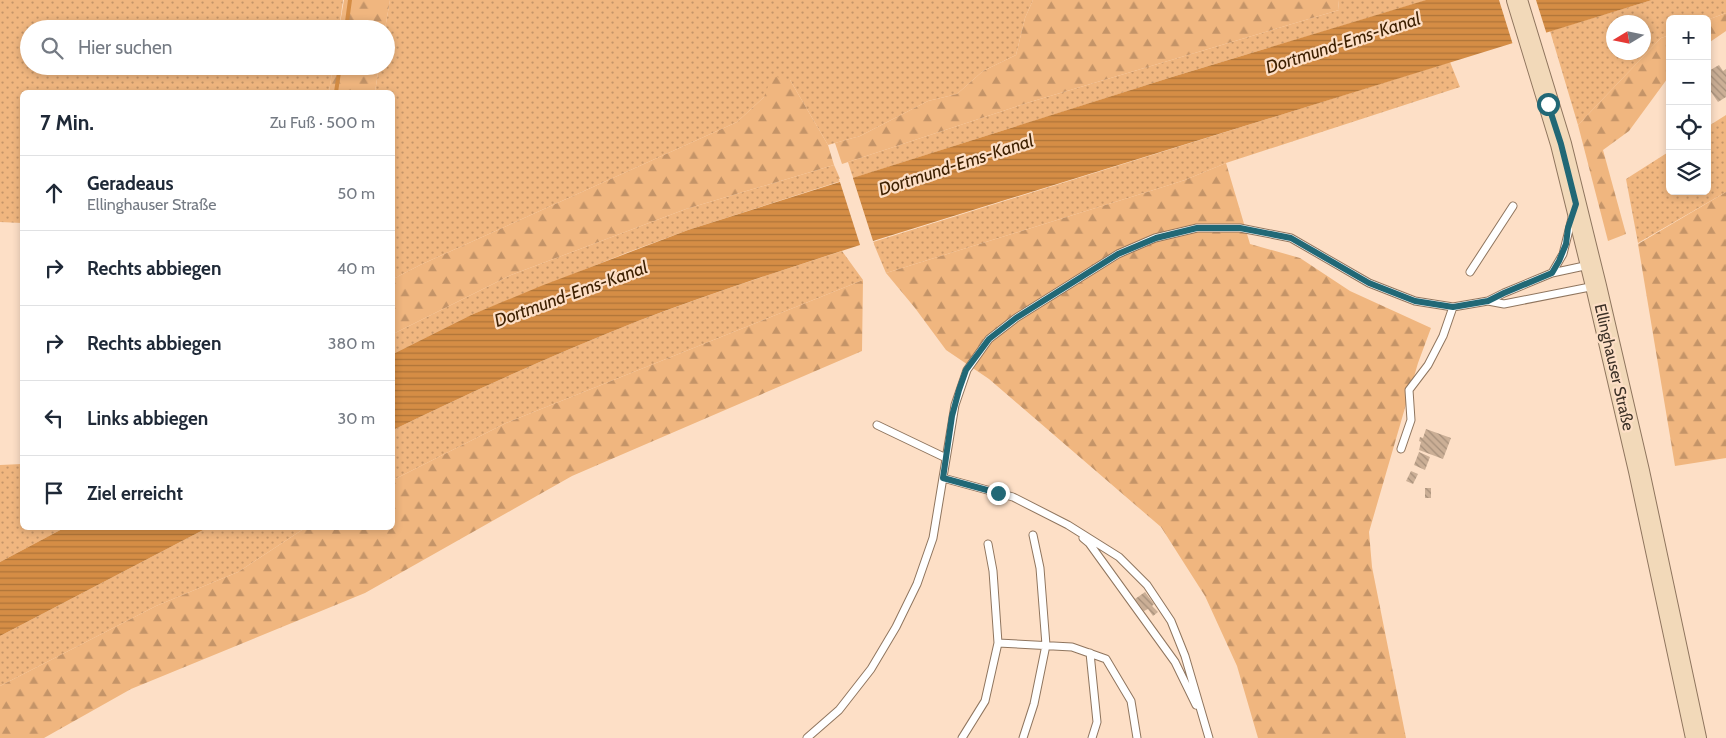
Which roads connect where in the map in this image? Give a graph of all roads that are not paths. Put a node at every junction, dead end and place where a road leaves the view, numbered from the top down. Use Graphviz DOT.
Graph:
graph roads {
  1 [pos="1517,0"];
  2 [pos="1576,204"];
  3 [pos="1512,206"];
  4 [pos="1591,264"];
  5 [pos="1470,272"];
  6 [pos="1552,273"];
  7 [pos="1596,286"];
  8 [pos="1488,301"];
  9 [pos="1453,307"];
  10 [pos="877,425"];
  11 [pos="1401,449"];
  12 [pos="946,458"];
  13 [pos="943,478"];
  14 [pos="1068,525"];
  15 [pos="1033,535"];
  16 [pos="988,544"];
  17 [pos="998,643"];
  18 [pos="1046,645"];
  19 [pos="1090,653"];
  20 [pos="1205,724"];
  21 [pos="807,738"];
  22 [pos="962,738"];
  23 [pos="1023,738"];
  24 [pos="1092,738"];
  25 [pos="1137,738"];
  26 [pos="1209,738"];
  27 [pos="1696,738"];
  1 -- 2 [label="main road, Ellinghauser Straße"];
  2 -- 4 [label="main road, Ellinghauser Straße"];
  2 -- 6 [label="lane"];
  3 -- 5 [label="lane"];
  4 -- 6 [label="lane"];
  4 -- 7 [label="main road, Ellinghauser Straße"];
  6 -- 8 [label="lane"];
  7 -- 8 [label="lane"];
  7 -- 27 [label="main road, Ellinghauser Straße"];
  8 -- 9 [label="lane"];
  9 -- 11 [label="lane"];
  9 -- 12 [label="lane"];
  10 -- 12 [label="lane"];
  12 -- 13 [label="lane"];
  13 -- 14 [label="lane"];
  13 -- 21 [label="lane"];
  14 -- 20 [label="lane"];
  14 -- 20 [label="lane"];
  15 -- 18 [label="lane"];
  16 -- 17 [label="lane"];
  17 -- 18 [label="lane"];
  17 -- 22 [label="lane"];
  18 -- 19 [label="lane"];
  18 -- 23 [label="lane"];
  19 -- 24 [label="lane"];
  19 -- 25 [label="lane"];
  20 -- 26 [label="lane"];
}
